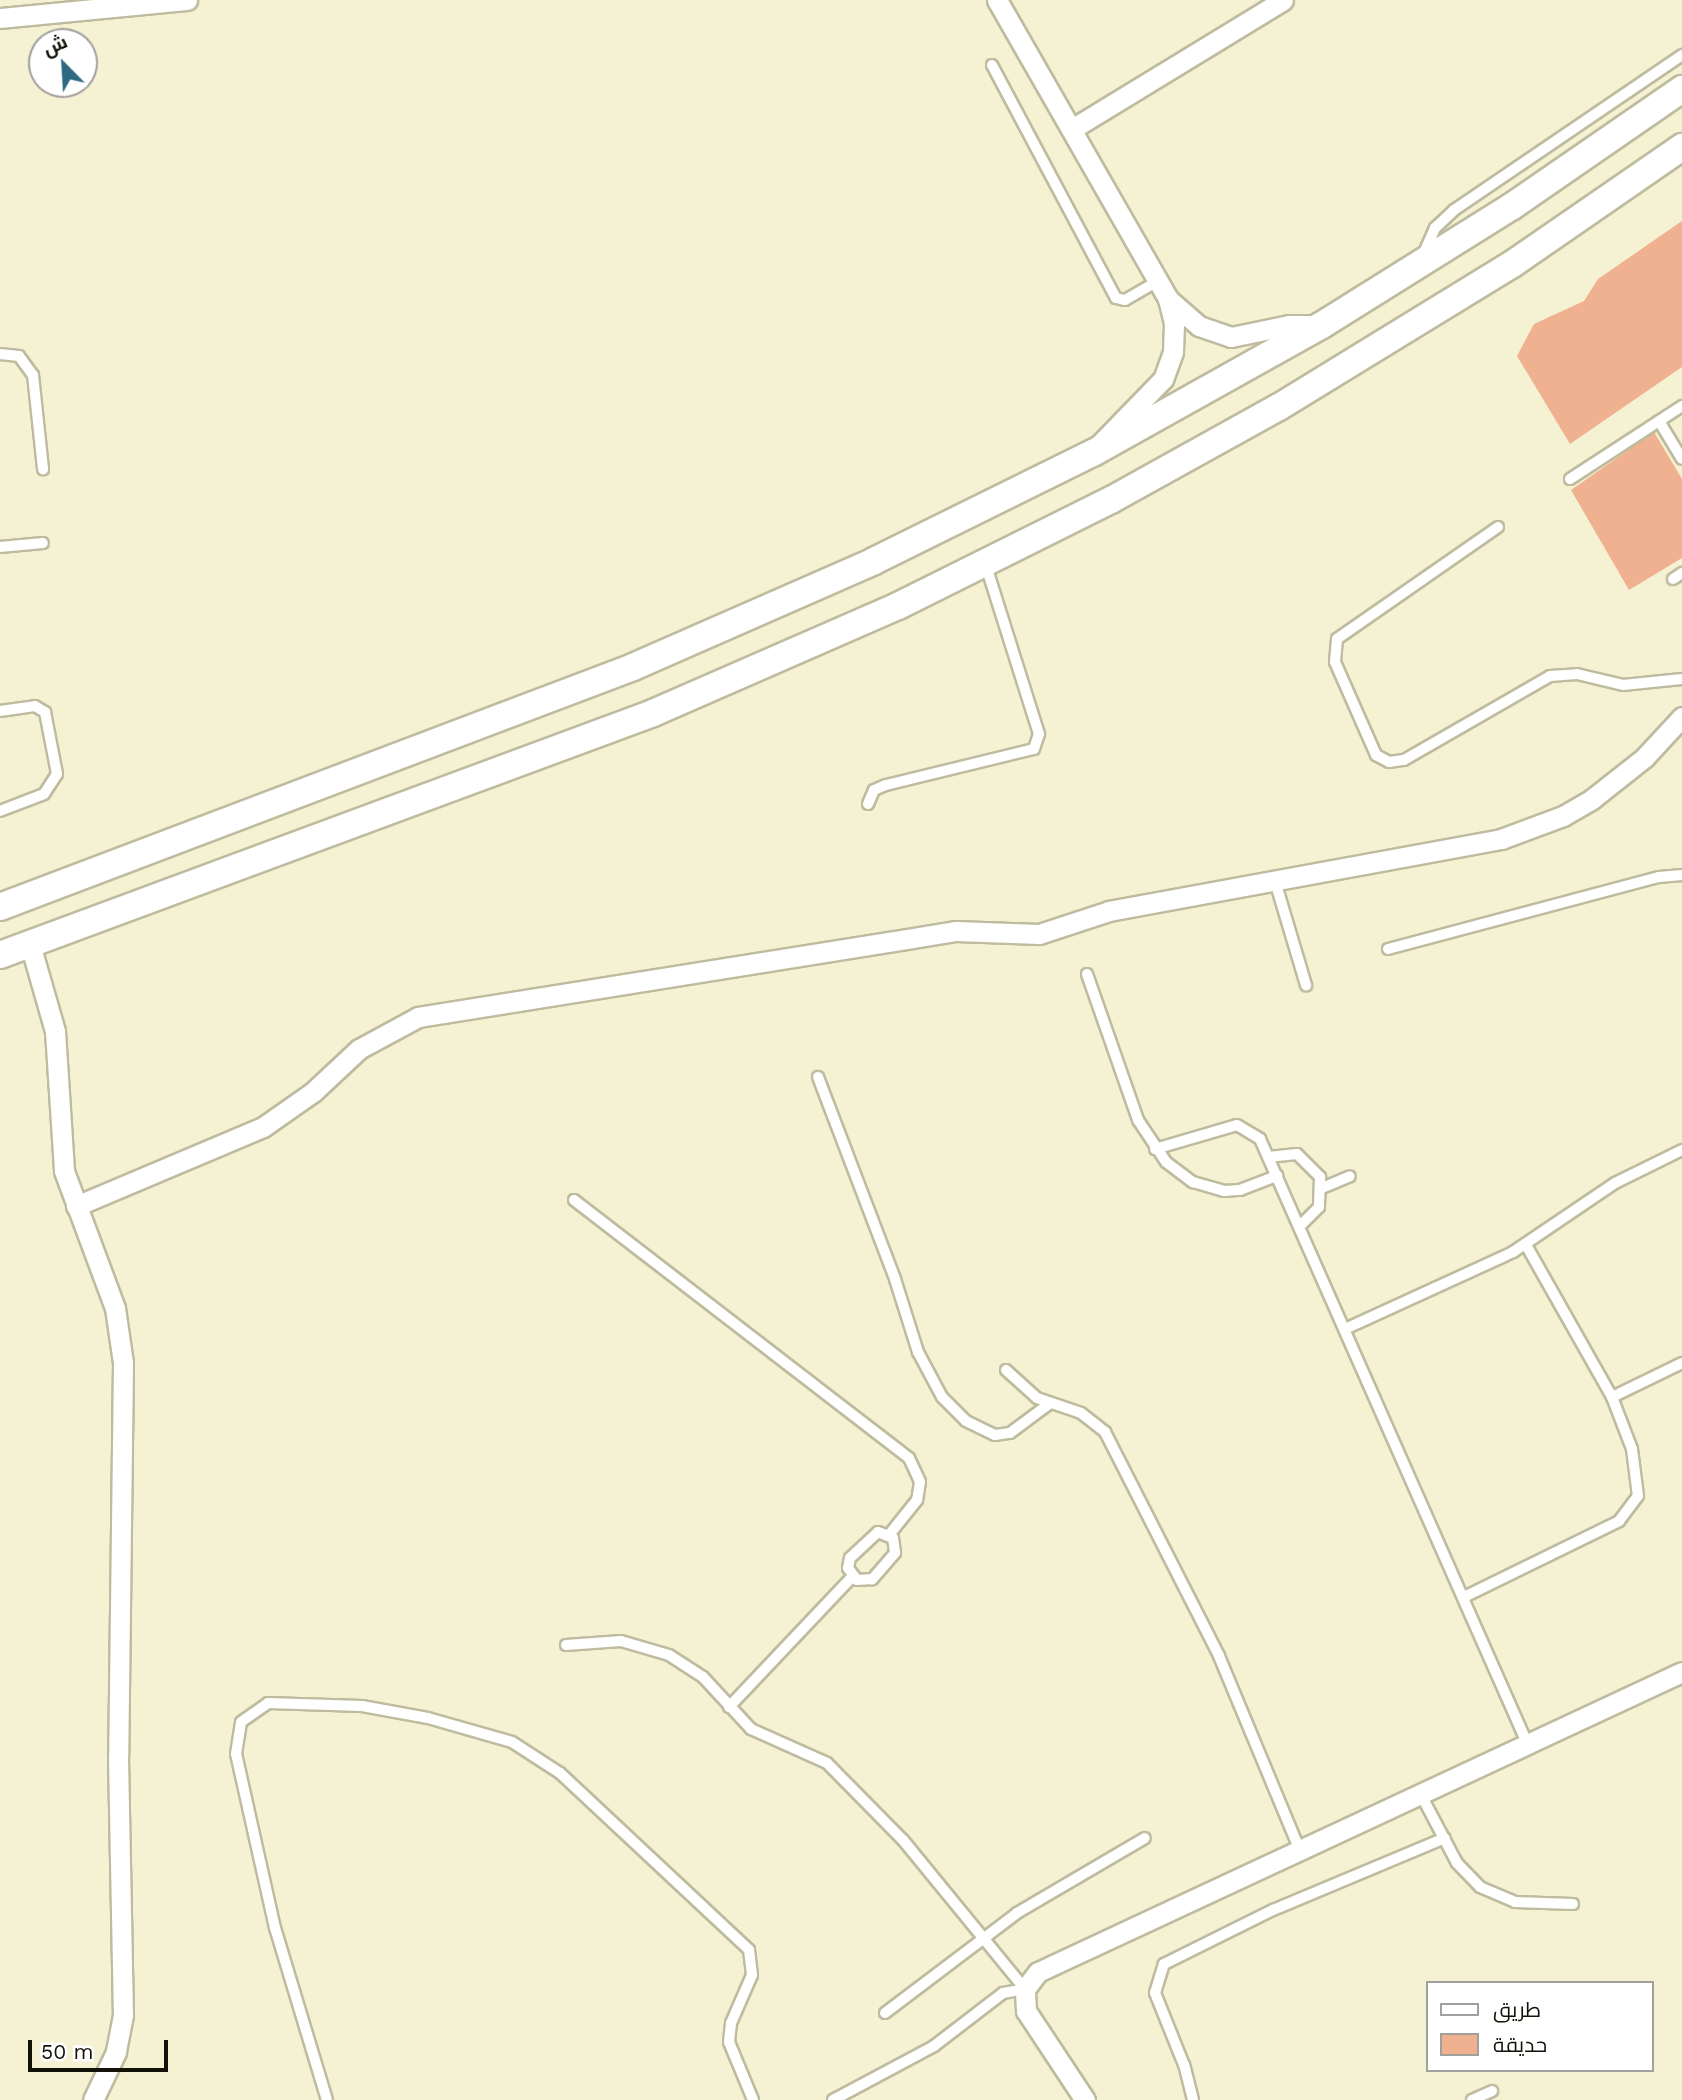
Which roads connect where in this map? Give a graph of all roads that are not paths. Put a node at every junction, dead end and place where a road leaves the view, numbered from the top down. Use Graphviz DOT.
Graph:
graph roads {
  1 [pos="187,0"];
  2 [pos="997,0"];
  3 [pos="1283,0"];
  4 [pos="0,18"];
  5 [pos="1682,55"];
  6 [pos="992,65"];
  7 [pos="1682,89"];
  8 [pos="1072,129"];
  9 [pos="1682,147"];
  10 [pos="1420,265"];
  11 [pos="1158,281"];
  12 [pos="1168,299"];
  13 [pos="1322,325"];
  14 [pos="0,354"];
  15 [pos="1682,406"];
  16 [pos="1659,421"];
  17 [pos="1093,453"];
  18 [pos="1682,459"];
  19 [pos="43,469"];
  20 [pos="1570,479"];
  21 [pos="1498,527"];
  22 [pos="43,542"];
  23 [pos="0,548"];
  24 [pos="985,563"];
  25 [pos="1682,679"];
  26 [pos="0,711"];
  27 [pos="1682,717"];
  28 [pos="868,804"];
  29 [pos="0,811"];
  30 [pos="1682,875"];
  31 [pos="1276,881"];
  32 [pos="0,907"];
  33 [pos="30,944"];
  34 [pos="1388,949"];
  35 [pos="0,955"];
  36 [pos="1087,974"];
  37 [pos="1306,985"];
  38 [pos="818,1077"];
  39 [pos="1155,1149"];
  40 [pos="1682,1150"];
  41 [pos="1268,1157"];
  42 [pos="1350,1175"];
  43 [pos="1277,1176"];
  44 [pos="1322,1188"];
  45 [pos="574,1200"];
  46 [pos="76,1206"];
  47 [pos="1299,1227"];
  48 [pos="1526,1245"];
  49 [pos="1345,1329"];
  50 [pos="1682,1363"];
  51 [pos="1006,1370"];
  52 [pos="1612,1397"];
  53 [pos="1049,1404"];
  54 [pos="889,1535"];
  55 [pos="852,1577"];
  56 [pos="1464,1597"];
  57 [pos="566,1645"];
  58 [pos="1682,1672"];
  59 [pos="729,1707"];
  60 [pos="1527,1743"];
  61 [pos="1420,1792"];
  62 [pos="1145,1838"];
  63 [pos="1444,1839"];
  64 [pos="1299,1848"];
  65 [pos="1573,1904"];
  66 [pos="983,1937"];
  67 [pos="1025,1989"];
  68 [pos="885,2013"];
  69 [pos="1492,2091"];
  70 [pos="93,2100"];
  71 [pos="327,2100"];
  72 [pos="753,2100"];
  73 [pos="833,2100"];
  74 [pos="1086,2100"];
  75 [pos="1193,2100"];
  76 [pos="1472,2100"];
  1 -- 4 [label="street"];
  2 -- 8 [label="street"];
  3 -- 8 [label="street"];
  5 -- 10 [label="lane"];
  6 -- 11 [label="lane"];
  7 -- 10 [label="street"];
  8 -- 11 [label="street"];
  9 -- 24 [label="street"];
  10 -- 13 [label="street"];
  11 -- 12 [label="street"];
  12 -- 13 [label="street"];
  12 -- 17 [label="street"];
  13 -- 17 [label="street"];
  14 -- 19 [label="lane"];
  15 -- 16 [label="lane"];
  16 -- 18 [label="lane"];
  16 -- 20 [label="lane"];
  17 -- 32 [label="street"];
  21 -- 25 [label="lane"];
  22 -- 23 [label="lane"];
  24 -- 28 [label="lane"];
  24 -- 33 [label="street"];
  26 -- 29 [label="lane"];
  27 -- 31 [label="street"];
  30 -- 34 [label="lane"];
  31 -- 37 [label="lane"];
  31 -- 46 [label="street"];
  33 -- 35 [label="street"];
  33 -- 46 [label="street"];
  36 -- 39 [label="lane"];
  38 -- 53 [label="lane"];
  39 -- 41 [label="lane"];
  39 -- 43 [label="lane"];
  40 -- 48 [label="lane"];
  41 -- 43 [label="lane"];
  41 -- 44 [label="lane"];
  42 -- 44 [label="lane"];
  43 -- 47 [label="lane"];
  44 -- 47 [label="lane"];
  45 -- 54 [label="lane"];
  46 -- 70 [label="street"];
  47 -- 49 [label="lane"];
  48 -- 49 [label="lane"];
  48 -- 52 [label="lane"];
  49 -- 56 [label="lane"];
  50 -- 52 [label="lane"];
  51 -- 53 [label="lane"];
  52 -- 56 [label="lane"];
  53 -- 64 [label="lane"];
  54 -- 55 [label="lane"];
  54 -- 55 [label="lane"];
  55 -- 59 [label="lane"];
  56 -- 60 [label="lane"];
  57 -- 59 [label="lane"];
  58 -- 60 [label="street"];
  59 -- 66 [label="lane"];
  60 -- 61 [label="street"];
  61 -- 63 [label="lane"];
  61 -- 64 [label="street"];
  62 -- 66 [label="lane"];
  63 -- 65 [label="lane"];
  63 -- 75 [label="lane"];
  64 -- 67 [label="street"];
  66 -- 67 [label="lane"];
  66 -- 68 [label="lane"];
  67 -- 73 [label="lane"];
  67 -- 74 [label="street"];
  69 -- 76 [label="lane"];
  71 -- 72 [label="lane"];
}
